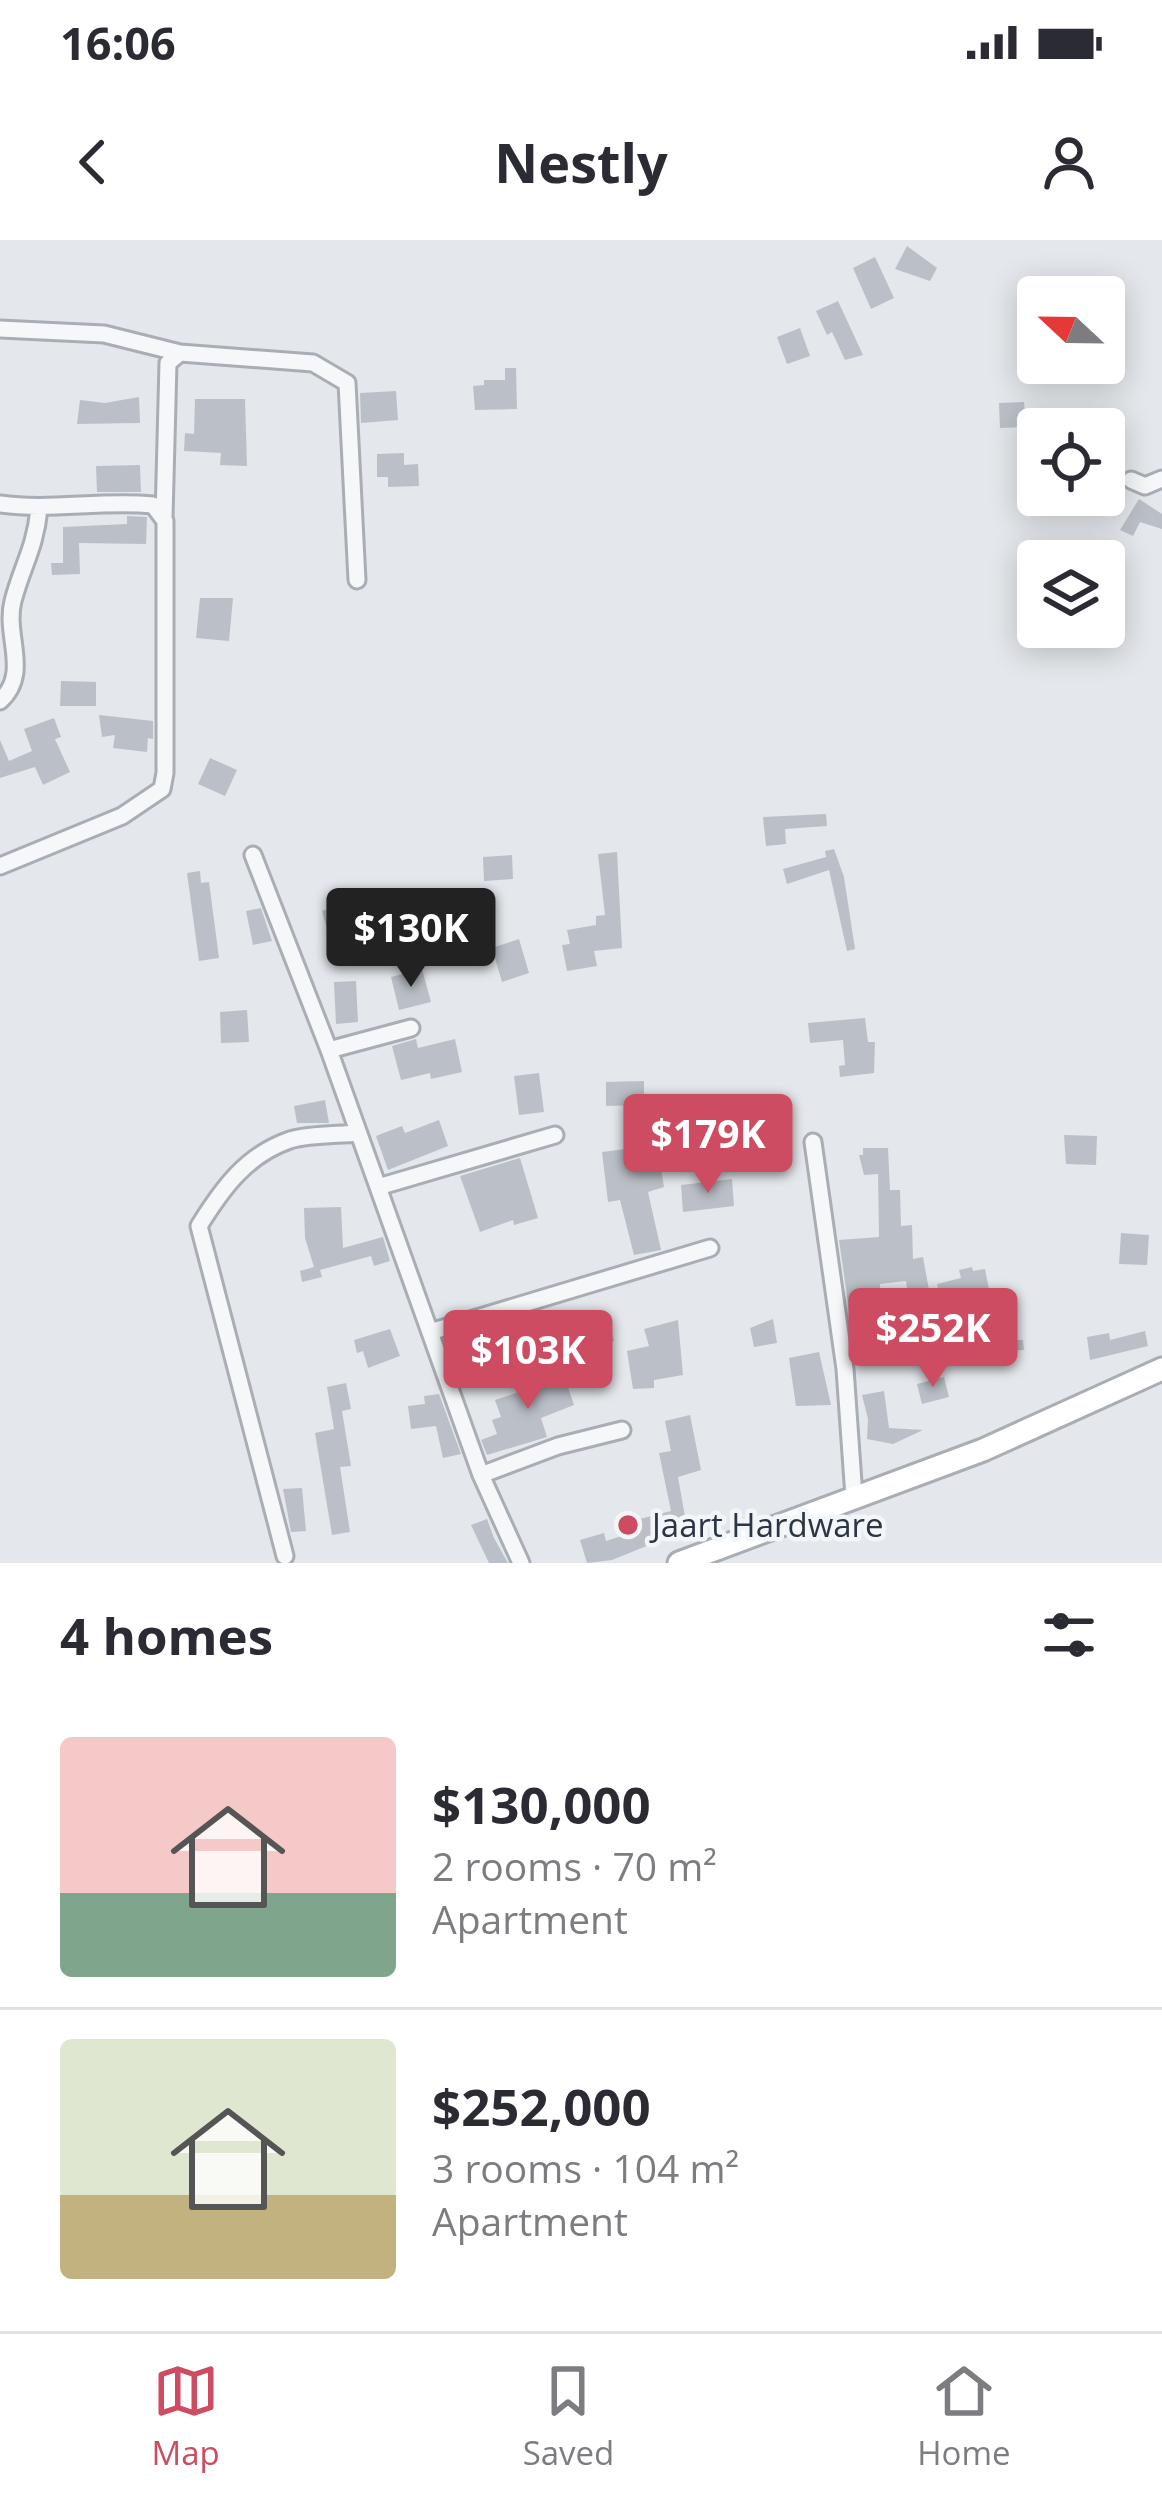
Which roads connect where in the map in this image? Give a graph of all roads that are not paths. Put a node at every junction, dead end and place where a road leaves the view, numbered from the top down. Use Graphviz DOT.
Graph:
graph roads {
  1 [pos="0,329"];
  2 [pos="180,353"];
  3 [pos="1162,479"];
  4 [pos="1131,480"];
  5 [pos="0,504"];
  6 [pos="39,509"];
  7 [pos="164,518"];
  8 [pos="357,580"];
  9 [pos="0,701"];
  10 [pos="253,855"];
  11 [pos="0,866"];
  12 [pos="411,1028"];
  13 [pos="329,1049"];
  14 [pos="358,1133"];
  15 [pos="556,1135"];
  16 [pos="813,1142"];
  17 [pos="378,1187"];
  18 [pos="710,1248"];
  19 [pos="430,1332"];
  20 [pos="1162,1369"];
  21 [pos="622,1430"];
  22 [pos="481,1475"];
  23 [pos="854,1497"];
  24 [pos="285,1556"];
  25 [pos="520,1563"];
  26 [pos="679,1563"];
  1 -- 2 [label="street"];
  2 -- 7 [label="street"];
  2 -- 8 [label="street"];
  3 -- 4 [label="street"];
  5 -- 6 [label="street"];
  6 -- 7 [label="street"];
  6 -- 9 [label="street"];
  7 -- 11 [label="street"];
  10 -- 13 [label="street"];
  12 -- 13 [label="street"];
  13 -- 14 [label="street"];
  14 -- 17 [label="street"];
  14 -- 24 [label="street"];
  15 -- 17 [label="street"];
  16 -- 23 [label="street"];
  17 -- 19 [label="street"];
  18 -- 19 [label="street"];
  19 -- 22 [label="street"];
  20 -- 23 [label="street"];
  21 -- 22 [label="street"];
  22 -- 25 [label="street"];
  23 -- 26 [label="street"];
}
